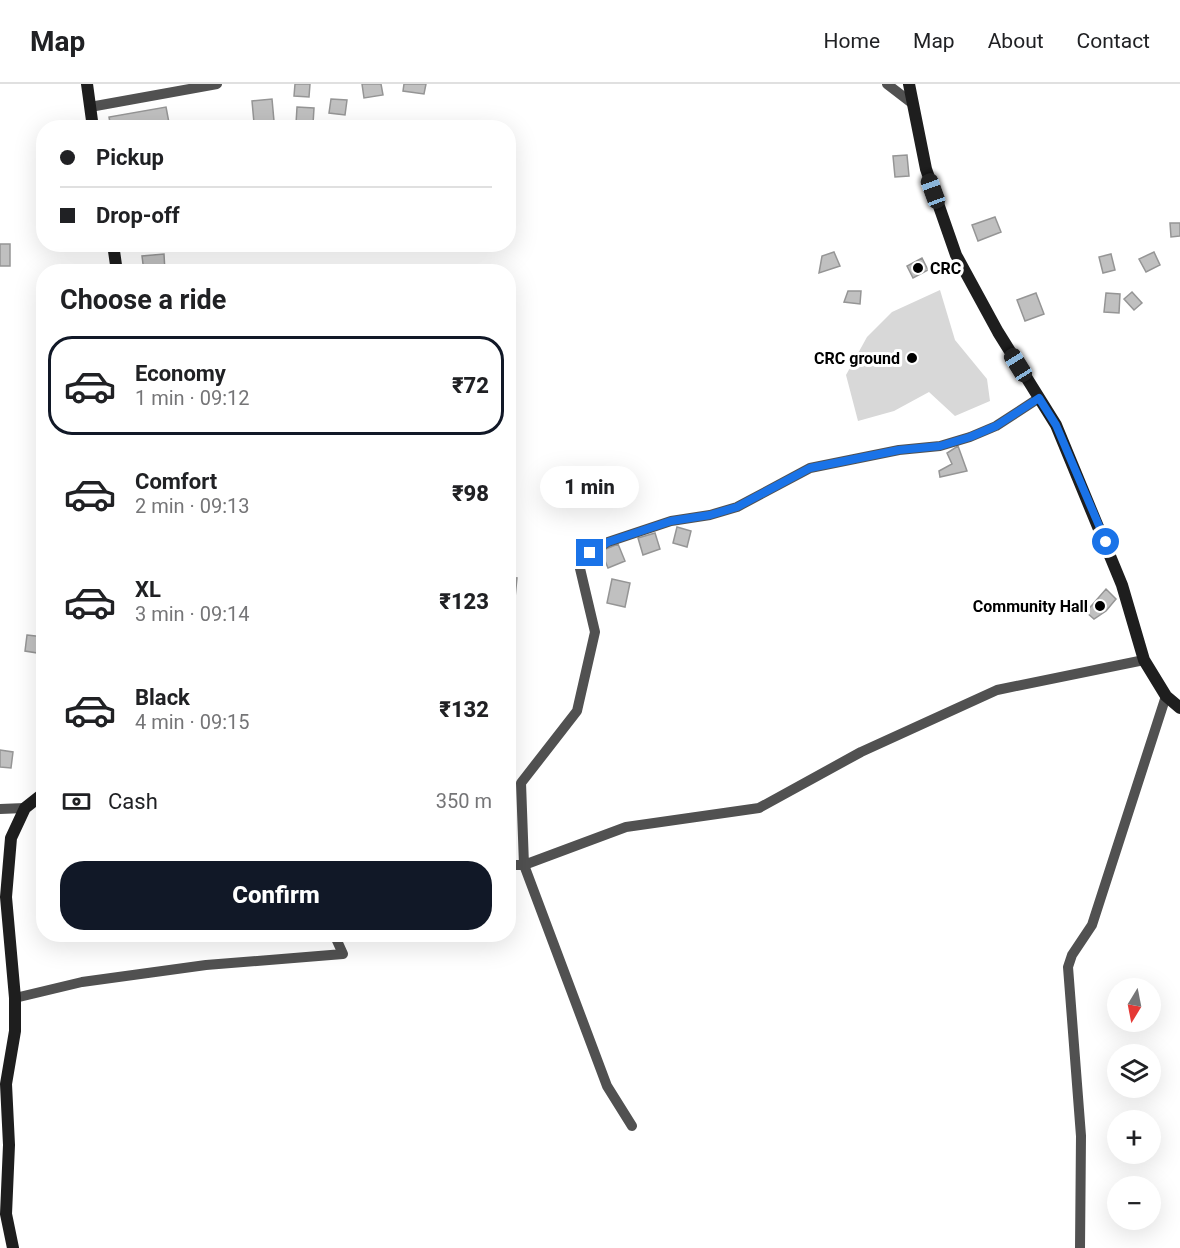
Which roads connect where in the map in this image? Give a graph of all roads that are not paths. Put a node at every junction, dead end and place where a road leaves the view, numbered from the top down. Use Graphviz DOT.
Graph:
graph roads {
  1 [pos="87,84"];
  2 [pos="217,84"];
  3 [pos="887,84"];
  4 [pos="909,84"];
  5 [pos="913,104"];
  6 [pos="90,107"];
  7 [pos="92,120"];
  8 [pos="1039,398"];
  9 [pos="1144,660"];
  10 [pos="1166,696"];
  11 [pos="1180,708"];
  12 [pos="36,800"];
  13 [pos="26,808"];
  14 [pos="0,809"];
  15 [pos="516,865"];
  16 [pos="524,865"];
  17 [pos="338,942"];
  18 [pos="15,998"];
  19 [pos="632,1126"];
  20 [pos="13,1248"];
  21 [pos="1080,1248"];
  1 -- 6 [label="street"];
  2 -- 6 [label="street"];
  3 -- 5 [label="street"];
  4 -- 5 [label="street"];
  5 -- 8 [label="street"];
  6 -- 7 [label="street"];
  8 -- 9 [label="street"];
  8 -- 16 [label="street"];
  9 -- 10 [label="street"];
  9 -- 16 [label="street"];
  10 -- 11 [label="street"];
  10 -- 21 [label="street"];
  12 -- 13 [label="street"];
  13 -- 14 [label="street"];
  13 -- 18 [label="street"];
  15 -- 16 [label="street"];
  16 -- 19 [label="street"];
  17 -- 18 [label="street"];
  18 -- 20 [label="street"];
}
